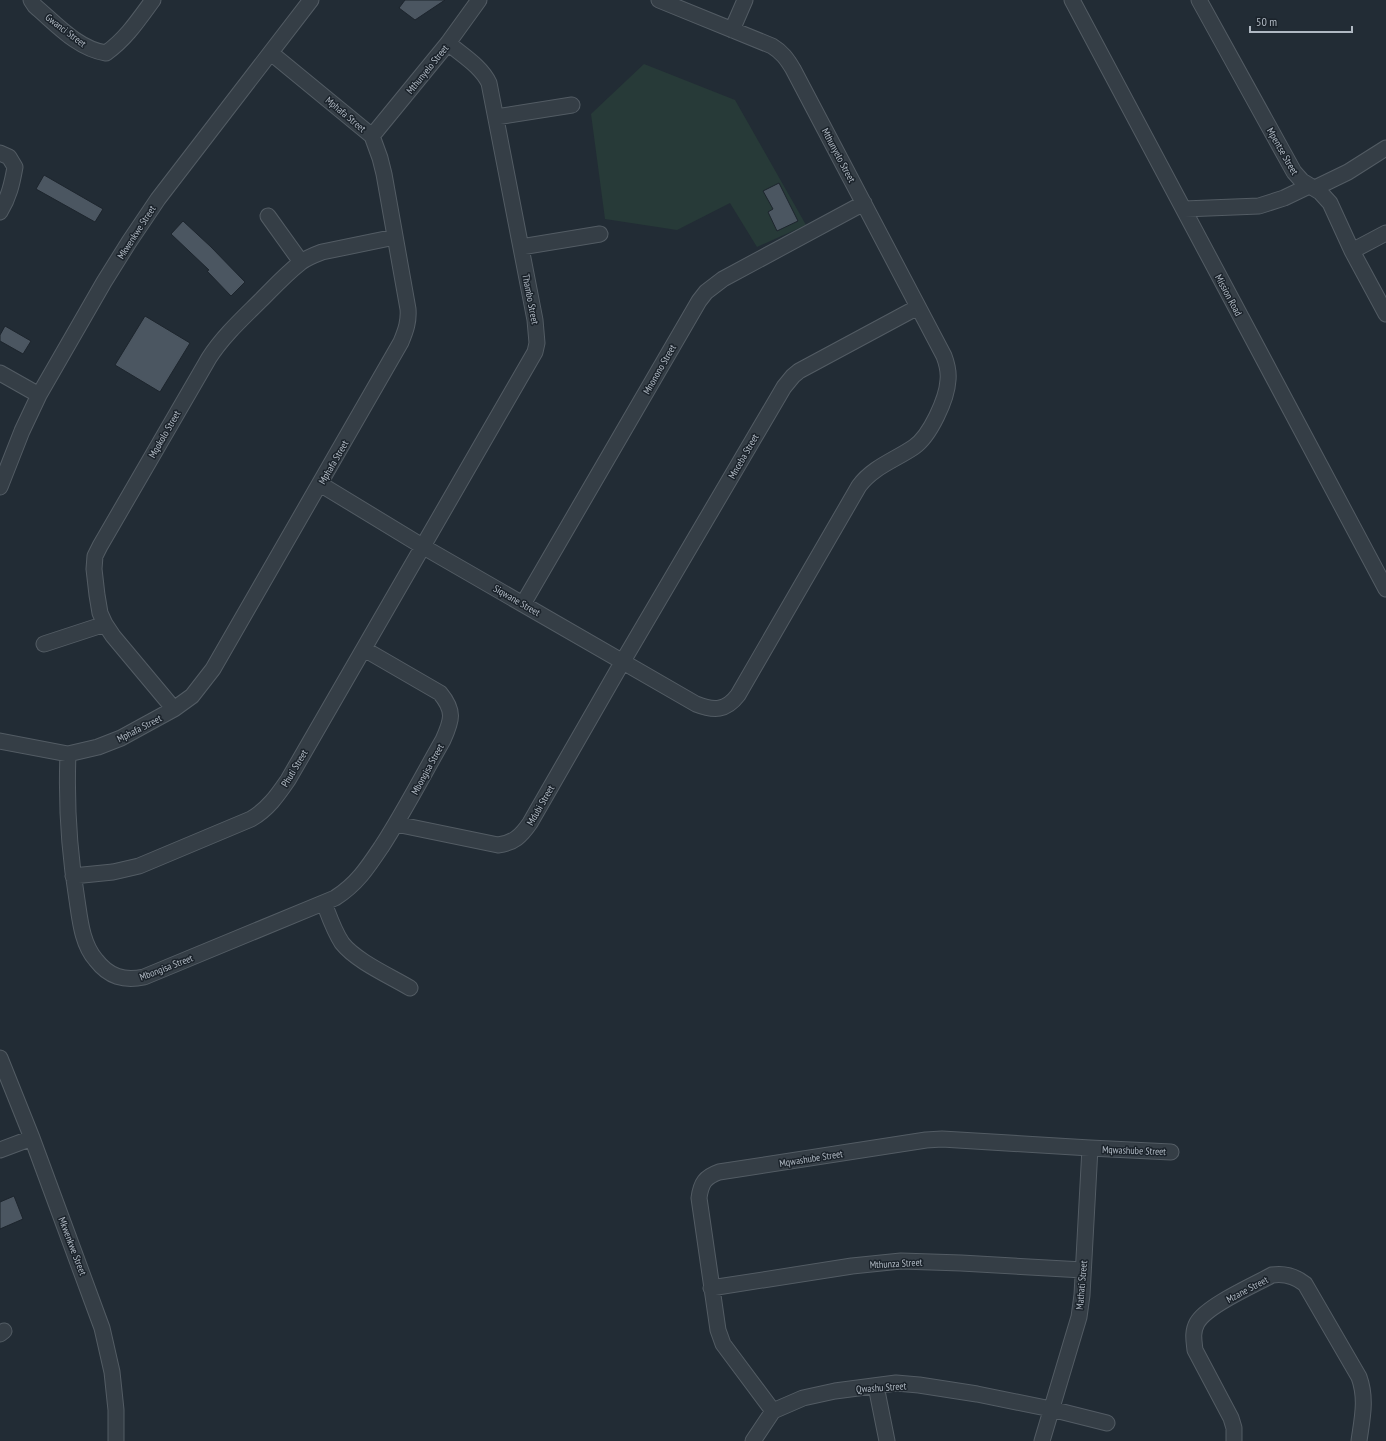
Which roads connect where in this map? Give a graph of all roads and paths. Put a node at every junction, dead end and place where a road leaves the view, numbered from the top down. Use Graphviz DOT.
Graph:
graph roads {
  1 [pos="31,0"];
  2 [pos="153,0"];
  3 [pos="311,0"];
  4 [pos="479,0"];
  5 [pos="659,0"];
  6 [pos="745,0"];
  7 [pos="1072,0"];
  8 [pos="1199,0"];
  9 [pos="732,30"];
  10 [pos="448,43"];
  11 [pos="271,53"];
  12 [pos="572,105"];
  13 [pos="496,118"];
  14 [pos="372,136"];
  15 [pos="1386,148"];
  16 [pos="0,153"];
  17 [pos="1312,187"];
  18 [pos="864,203"];
  19 [pos="1184,209"];
  20 [pos="0,212"];
  21 [pos="268,216"];
  22 [pos="1386,233"];
  23 [pos="600,234"];
  24 [pos="395,237"];
  25 [pos="521,247"];
  26 [pos="1352,251"];
  27 [pos="301,262"];
  28 [pos="918,307"];
  29 [pos="1386,314"];
  30 [pos="0,373"];
  31 [pos="39,395"];
  32 [pos="320,484"];
  33 [pos="0,487"];
  34 [pos="422,546"];
  35 [pos="1386,589"];
  36 [pos="523,604"];
  37 [pos="105,624"];
  38 [pos="44,644"];
  39 [pos="364,649"];
  40 [pos="623,661"];
  41 [pos="717,709"];
  42 [pos="174,710"];
  43 [pos="0,741"];
  44 [pos="68,754"];
  45 [pos="396,824"];
  46 [pos="73,876"];
  47 [pos="324,903"];
  48 [pos="410,988"];
  49 [pos="0,1058"];
  50 [pos="32,1138"];
  51 [pos="1090,1148"];
  52 [pos="0,1150"];
  53 [pos="1171,1152"];
  54 [pos="1083,1270"];
  55 [pos="711,1288"];
  56 [pos="876,1386"];
  57 [pos="1051,1409"];
  58 [pos="773,1411"];
  59 [pos="1107,1423"];
  60 [pos="116,1441"];
  61 [pos="753,1441"];
  62 [pos="887,1441"];
  63 [pos="1042,1441"];
  64 [pos="1234,1441"];
  65 [pos="1359,1441"];
  1 -- 2 [label="street, Gwanci Street"];
  3 -- 11 [label="street, Mkwenkwe Street"];
  4 -- 10 [label="street, Mthunyelo Street"];
  5 -- 9 [label="street, Mthunyelo Street"];
  6 -- 9 [label="street"];
  7 -- 19 [label="street, Mission Road"];
  8 -- 17 [label="street, Mpentse Street"];
  9 -- 18 [label="street, Mthunyelo Street"];
  10 -- 13 [label="street, Thambo Street"];
  10 -- 14 [label="street, Mthunyelo Street"];
  11 -- 14 [label="street, Mphafa Street"];
  11 -- 31 [label="street, Mkwenkwe Street"];
  12 -- 13 [label="street"];
  13 -- 25 [label="street, Thambo Street"];
  14 -- 24 [label="street, Mphafa Street"];
  15 -- 17 [label="street"];
  16 -- 20 [label="street"];
  17 -- 19 [label="street"];
  17 -- 26 [label="street, Mpentse Street"];
  18 -- 28 [label="street, Mthunyelo Street"];
  18 -- 36 [label="street, Mnonono Street"];
  19 -- 35 [label="street, Mission Road"];
  21 -- 27 [label="street"];
  22 -- 26 [label="street"];
  23 -- 25 [label="street"];
  24 -- 27 [label="street, Mqokolo Street"];
  24 -- 32 [label="street, Mphafa Street"];
  25 -- 34 [label="street, Thambo Street"];
  26 -- 29 [label="street, Mpentse Street"];
  27 -- 37 [label="street, Mqokolo Street"];
  28 -- 40 [label="street, Mnceba Street"];
  28 -- 41 [label="street, Mthunyelo Street"];
  30 -- 31 [label="street"];
  31 -- 33 [label="street, Mkwenkwe Street"];
  32 -- 34 [label="street, Siqwane Street"];
  32 -- 42 [label="street, Mphafa Street"];
  34 -- 36 [label="street, Siqwane Street"];
  34 -- 39 [label="street, Phuti Street"];
  36 -- 40 [label="street, Siqwane Street"];
  37 -- 38 [label="street"];
  37 -- 42 [label="street, Mqokolo Street"];
  39 -- 45 [label="street, Mbongisa Street"];
  39 -- 46 [label="street, Phuti Street"];
  40 -- 41 [label="street, Siqwane Street"];
  40 -- 45 [label="street, Mdubi Street"];
  42 -- 44 [label="street, Mphafa Street"];
  43 -- 44 [label="street, Mphafa Street"];
  44 -- 46 [label="street, Mbongisa Street"];
  45 -- 47 [label="street, Mbongisa Street"];
  46 -- 47 [label="street, Mbongisa Street"];
  47 -- 48 [label="street"];
  49 -- 50 [label="street, Mkwenkwe Street"];
  50 -- 52 [label="street"];
  50 -- 60 [label="street, Mkwenkwe Street"];
  51 -- 53 [label="street, Mqwashube Street"];
  51 -- 54 [label="street, Mathati Street"];
  51 -- 55 [label="street, Mqwashube Street"];
  54 -- 55 [label="street, Mthunza Street"];
  54 -- 57 [label="street, Mathati Street"];
  55 -- 58 [label="street, Mqwashube Street"];
  56 -- 57 [label="street, Qwashu Street"];
  56 -- 58 [label="street, Qwashu Street"];
  56 -- 62 [label="street"];
  57 -- 59 [label="street, Qwashu Street"];
  57 -- 63 [label="street, Mathati Street"];
  58 -- 61 [label="street"];
  64 -- 65 [label="street, Mzane Street"];
}
